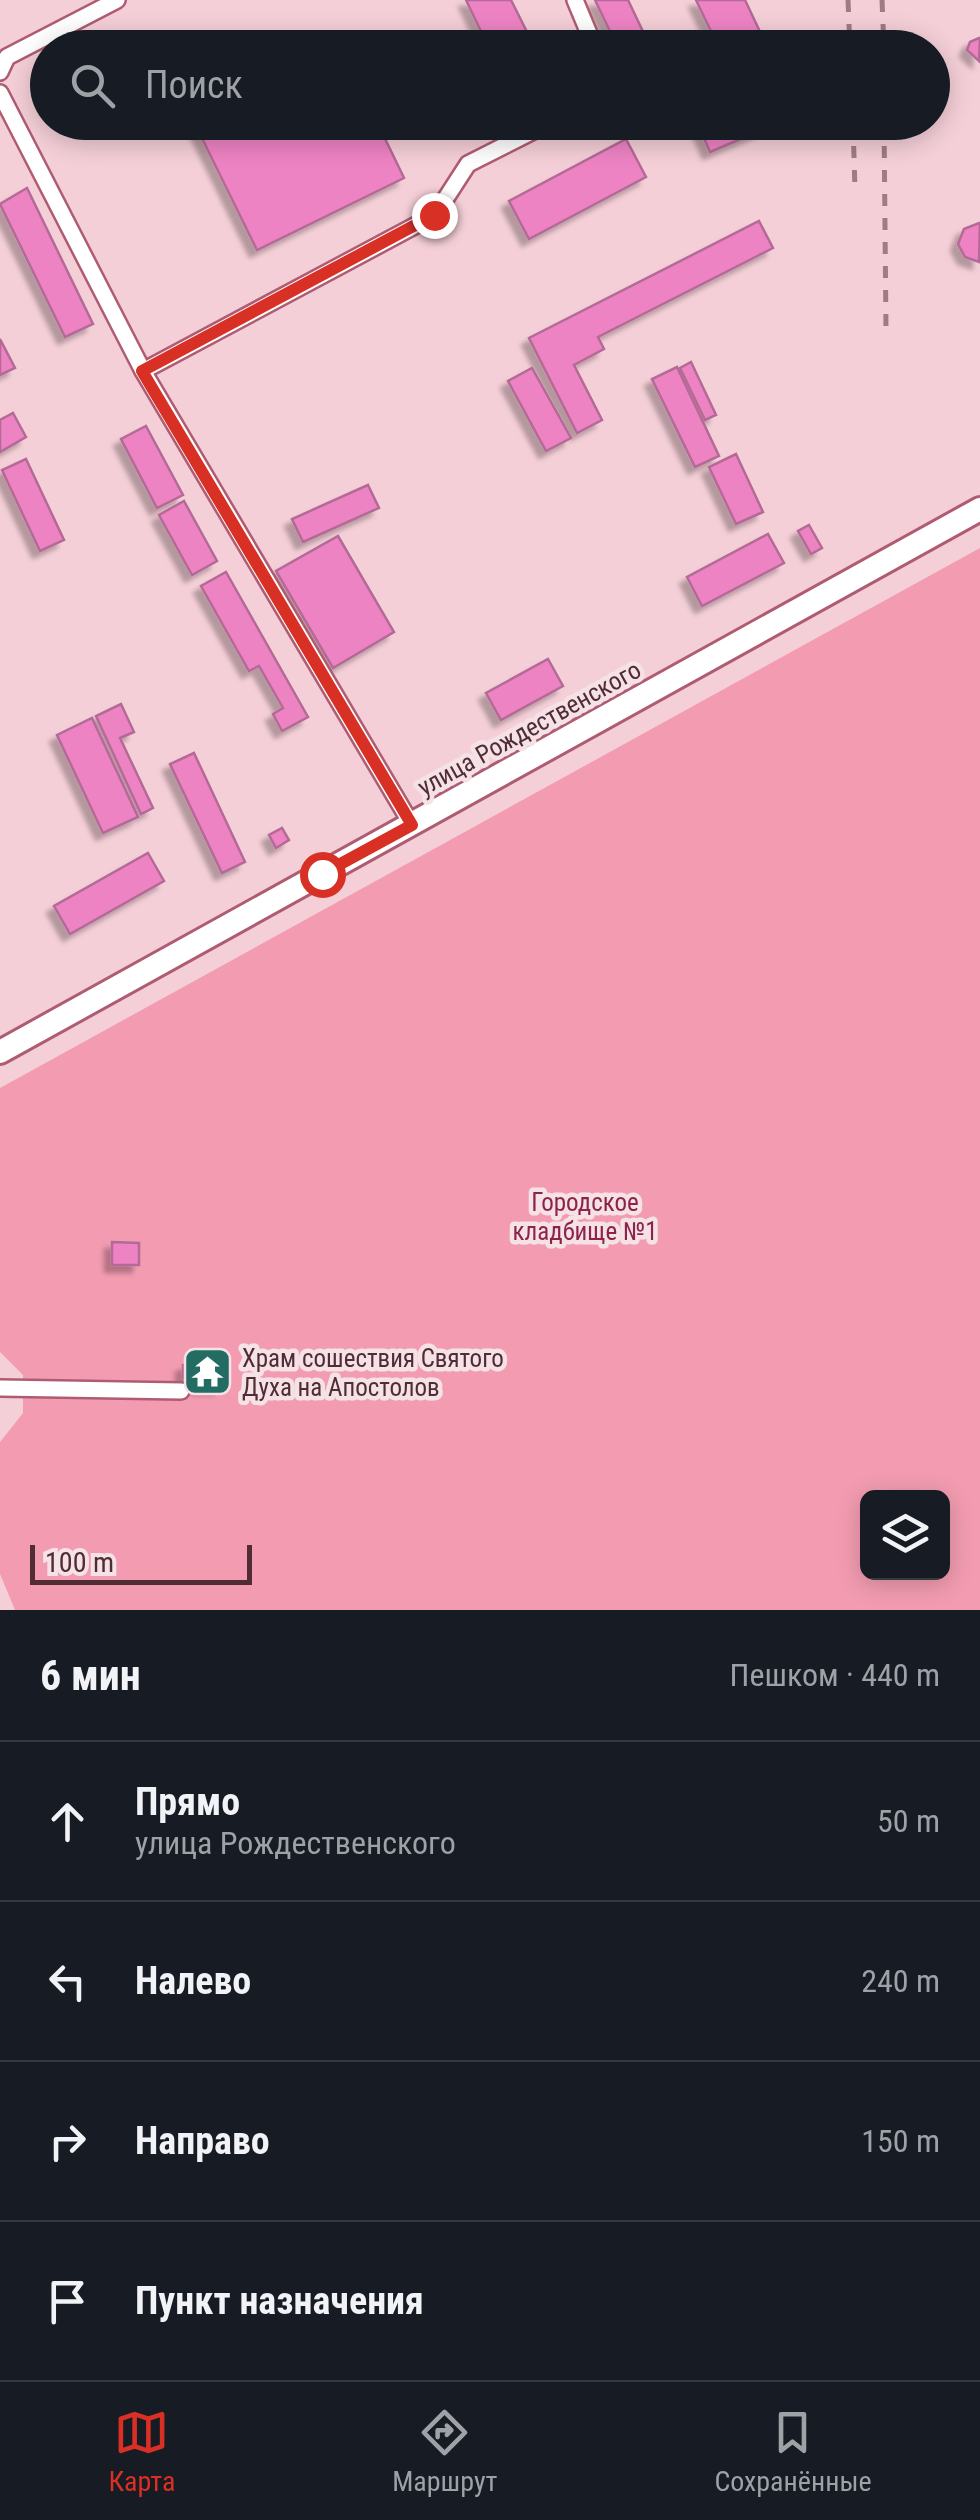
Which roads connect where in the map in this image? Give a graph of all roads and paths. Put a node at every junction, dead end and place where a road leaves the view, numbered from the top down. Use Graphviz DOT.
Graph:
graph roads {
  1 [pos="117,0"];
  2 [pos="576,0"];
  3 [pos="59,30"];
  4 [pos="588,30"];
  5 [pos="30,45"];
  6 [pos="0,72"];
  7 [pos="0,93"];
  8 [pos="515,140"];
  9 [pos="142,371"];
  10 [pos="980,508"];
  11 [pos="412,825"];
  12 [pos="0,1052"];
  13 [pos="0,1388"];
  14 [pos="181,1391"];
  1 -- 3 [label="street"];
  2 -- 4 [label="street"];
  5 -- 6 [label="street"];
  7 -- 9 [label="street"];
  8 -- 9 [label="street"];
  9 -- 11 [label="street"];
  10 -- 11 [label="main road, улица Рождественского"];
  11 -- 12 [label="main road, улица Рождественского"];
  13 -- 14 [label="street"];
}
